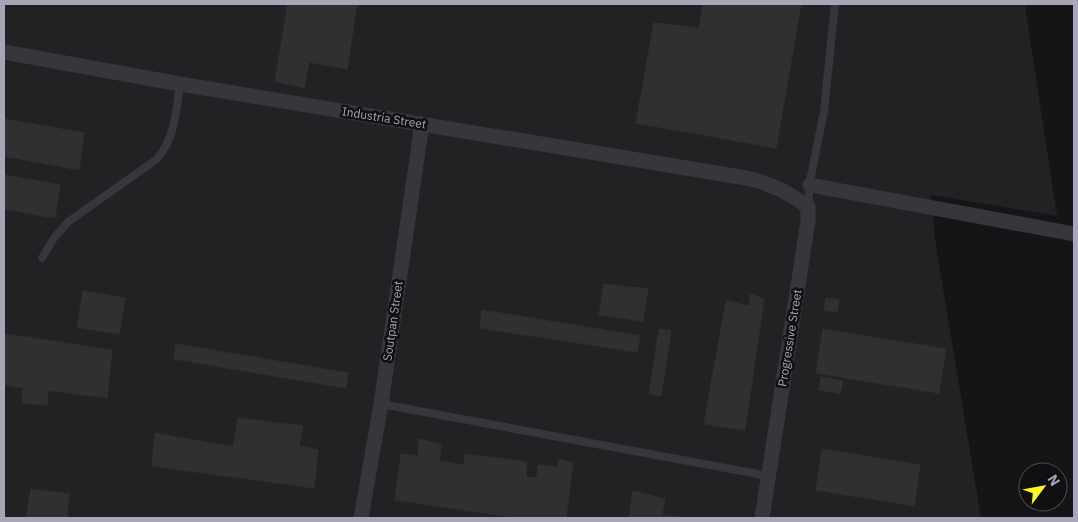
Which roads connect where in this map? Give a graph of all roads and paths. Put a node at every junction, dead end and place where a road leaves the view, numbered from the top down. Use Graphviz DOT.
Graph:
graph roads {
  1 [pos="835,4"];
  2 [pos="4,52"];
  3 [pos="180,84"];
  4 [pos="422,124"];
  5 [pos="810,185"];
  6 [pos="808,207"];
  7 [pos="1074,234"];
  8 [pos="42,258"];
  9 [pos="381,404"];
  10 [pos="768,476"];
  11 [pos="361,518"];
  12 [pos="762,518"];
  1 -- 5 [label="lane"];
  2 -- 3 [label="street, Industria Street"];
  3 -- 4 [label="street, Industria Street"];
  3 -- 8 [label="lane"];
  4 -- 6 [label="street, Industria Street"];
  4 -- 9 [label="street, Soutpan Street"];
  5 -- 6 [label="lane"];
  5 -- 7 [label="street"];
  6 -- 10 [label="street, Progressive Street"];
  9 -- 10 [label="lane"];
  9 -- 11 [label="street, Soutpan Street"];
  10 -- 12 [label="street, Progressive Street"];
}
